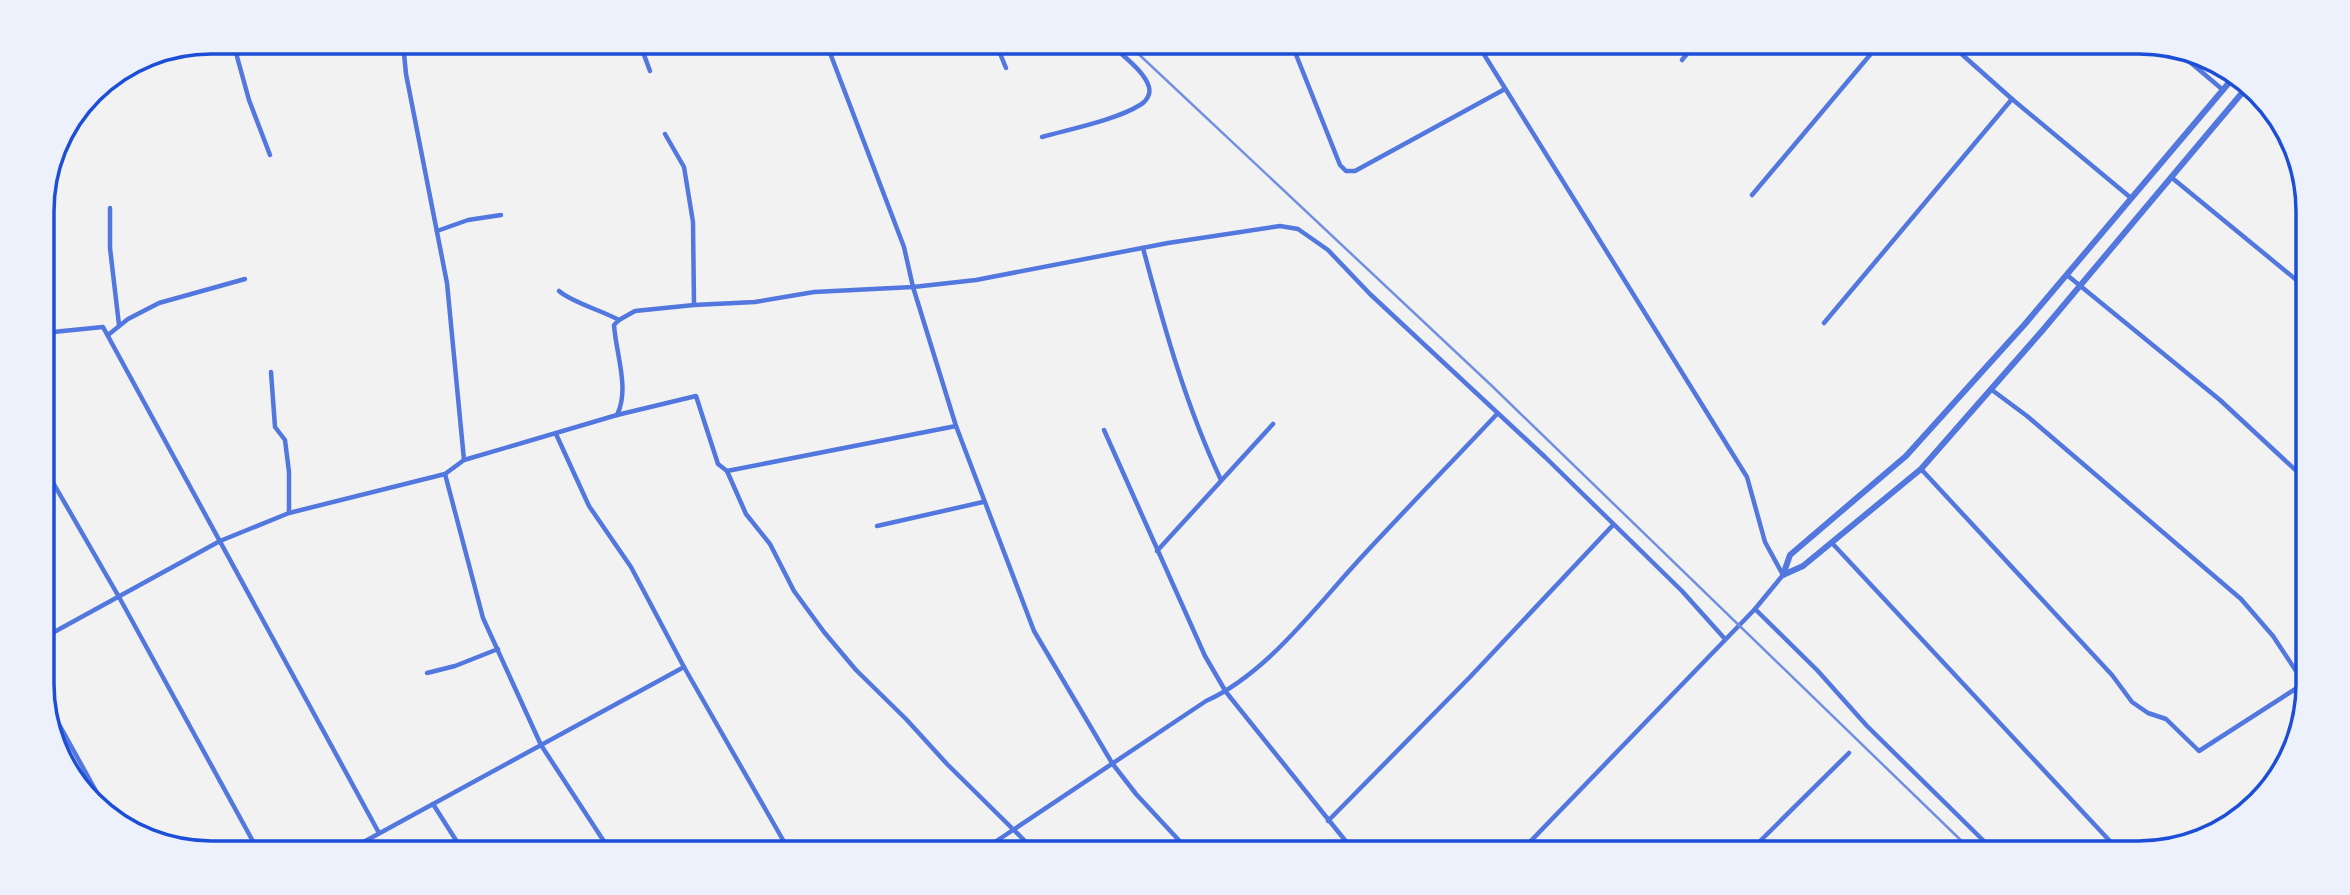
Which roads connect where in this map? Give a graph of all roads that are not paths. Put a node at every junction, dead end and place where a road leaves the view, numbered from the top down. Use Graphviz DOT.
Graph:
graph roads {
  1 [pos="1296,54"];
  2 [pos="1484,54"];
  3 [pos="1687,54"];
  4 [pos="1871,54"];
  5 [pos="1962,54"];
  6 [pos="237,55"];
  7 [pos="404,55"];
  8 [pos="644,55"];
  9 [pos="831,55"];
  10 [pos="1001,55"];
  11 [pos="1122,55"];
  12 [pos="1682,60"];
  13 [pos="2193,64"];
  14 [pos="1006,68"];
  15 [pos="650,71"];
  16 [pos="2229,83"];
  17 [pos="1505,89"];
  18 [pos="2223,90"];
  19 [pos="2242,93"];
  20 [pos="2012,99"];
  21 [pos="664,134"];
  22 [pos="1042,137"];
  23 [pos="270,155"];
  24 [pos="2170,176"];
  25 [pos="1752,195"];
  26 [pos="2131,198"];
  27 [pos="110,208"];
  28 [pos="501,215"];
  29 [pos="437,230"];
  30 [pos="1143,248"];
  31 [pos="2066,274"];
  32 [pos="245,279"];
  33 [pos="2296,280"];
  34 [pos="2080,285"];
  35 [pos="913,287"];
  36 [pos="559,291"];
  37 [pos="694,305"];
  38 [pos="619,320"];
  39 [pos="1824,323"];
  40 [pos="120,326"];
  41 [pos="55,332"];
  42 [pos="108,336"];
  43 [pos="271,372"];
  44 [pos="1992,390"];
  45 [pos="1497,414"];
  46 [pos="617,415"];
  47 [pos="1273,424"];
  48 [pos="956,426"];
  49 [pos="1104,430"];
  50 [pos="556,434"];
  51 [pos="464,460"];
  52 [pos="1921,468"];
  53 [pos="727,471"];
  54 [pos="2296,471"];
  55 [pos="445,474"];
  56 [pos="1221,480"];
  57 [pos="54,485"];
  58 [pos="983,502"];
  59 [pos="289,513"];
  60 [pos="877,526"];
  61 [pos="1614,526"];
  62 [pos="220,541"];
  63 [pos="1832,543"];
  64 [pos="1157,551"];
  65 [pos="1783,575"];
  66 [pos="119,597"];
  67 [pos="1755,609"];
  68 [pos="54,632"];
  69 [pos="1726,639"];
  70 [pos="498,649"];
  71 [pos="684,667"];
  72 [pos="2296,671"];
  73 [pos="427,673"];
  74 [pos="2295,689"];
  75 [pos="1226,692"];
  76 [pos="61,729"];
  77 [pos="541,745"];
  78 [pos="1849,753"];
  79 [pos="1112,763"];
  80 [pos="95,789"];
  81 [pos="433,804"];
  82 [pos="1328,821"];
  83 [pos="1012,830"];
  84 [pos="379,833"];
  85 [pos="1345,840"];
  86 [pos="1531,840"];
  87 [pos="1760,840"];
  88 [pos="1983,840"];
  89 [pos="2109,840"];
  90 [pos="253,841"];
  91 [pos="365,841"];
  92 [pos="456,841"];
  93 [pos="604,841"];
  94 [pos="783,841"];
  95 [pos="997,841"];
  96 [pos="1024,841"];
  97 [pos="1179,841"];
  1 -- 17 [label="street"];
  2 -- 17 [label="street"];
  3 -- 12 [label="street"];
  4 -- 25 [label="street"];
  5 -- 20 [label="street"];
  6 -- 23 [label="street"];
  7 -- 29 [label="street"];
  8 -- 15 [label="street"];
  9 -- 35 [label="street"];
  10 -- 14 [label="street"];
  11 -- 22 [label="street"];
  13 -- 18 [label="street"];
  16 -- 18 [label="street"];
  17 -- 65 [label="street"];
  18 -- 26 [label="street"];
  19 -- 24 [label="street"];
  20 -- 26 [label="street"];
  20 -- 39 [label="street"];
  21 -- 37 [label="street"];
  24 -- 33 [label="street"];
  24 -- 34 [label="street"];
  26 -- 31 [label="street"];
  27 -- 40 [label="street"];
  28 -- 29 [label="street"];
  29 -- 51 [label="street"];
  30 -- 35 [label="street"];
  30 -- 45 [label="street"];
  30 -- 56 [label="street"];
  31 -- 34 [label="street"];
  31 -- 65 [label="street"];
  32 -- 40 [label="street"];
  34 -- 44 [label="street"];
  34 -- 54 [label="street"];
  35 -- 37 [label="street"];
  35 -- 48 [label="street"];
  36 -- 38 [label="street"];
  37 -- 38 [label="street"];
  38 -- 46 [label="street"];
  40 -- 42 [label="street"];
  41 -- 42 [label="street"];
  42 -- 62 [label="street"];
  43 -- 59 [label="street"];
  44 -- 52 [label="street"];
  44 -- 72 [label="street"];
  45 -- 61 [label="street"];
  45 -- 75 [label="street"];
  46 -- 50 [label="street"];
  46 -- 53 [label="street"];
  47 -- 56 [label="street"];
  48 -- 53 [label="street"];
  48 -- 58 [label="street"];
  49 -- 64 [label="street"];
  50 -- 51 [label="street"];
  50 -- 71 [label="street"];
  51 -- 55 [label="street"];
  52 -- 63 [label="street"];
  52 -- 74 [label="street"];
  53 -- 83 [label="street"];
  55 -- 59 [label="street"];
  55 -- 70 [label="street"];
  56 -- 64 [label="street"];
  57 -- 66 [label="street"];
  58 -- 60 [label="street"];
  58 -- 79 [label="street"];
  59 -- 62 [label="street"];
  61 -- 69 [label="street"];
  61 -- 82 [label="street"];
  62 -- 66 [label="street"];
  62 -- 84 [label="street"];
  63 -- 65 [label="street"];
  63 -- 89 [label="street"];
  64 -- 75 [label="street"];
  65 -- 67 [label="street"];
  66 -- 68 [label="street"];
  66 -- 90 [label="street"];
  67 -- 69 [label="street"];
  67 -- 88 [label="street"];
  69 -- 86 [label="street"];
  70 -- 73 [label="street"];
  70 -- 77 [label="street"];
  71 -- 77 [label="street"];
  71 -- 94 [label="street"];
  75 -- 79 [label="street"];
  75 -- 82 [label="street"];
  76 -- 80 [label="street"];
  77 -- 81 [label="street"];
  77 -- 93 [label="street"];
  78 -- 87 [label="street"];
  79 -- 83 [label="street"];
  79 -- 97 [label="street"];
  81 -- 84 [label="street"];
  81 -- 92 [label="street"];
  82 -- 85 [label="street"];
  83 -- 95 [label="street"];
  83 -- 96 [label="street"];
  84 -- 91 [label="street"];
}
